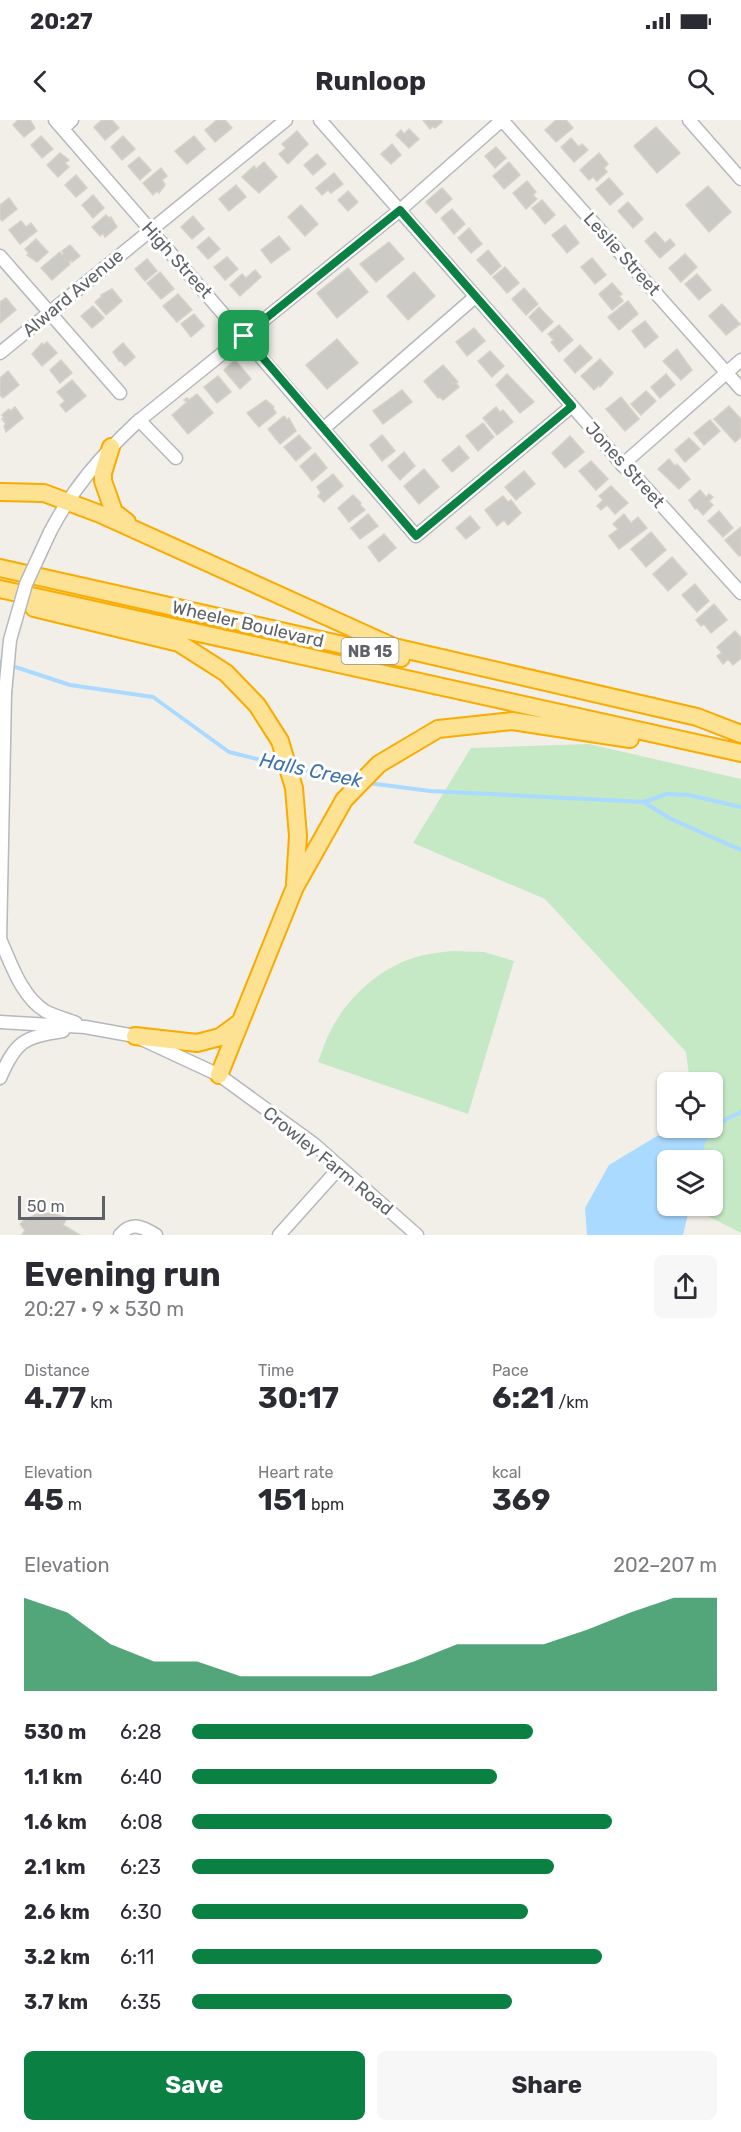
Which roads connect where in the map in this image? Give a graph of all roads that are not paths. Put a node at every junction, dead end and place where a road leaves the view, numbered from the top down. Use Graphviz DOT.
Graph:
graph roads {
  1 [pos="286,120"];
  2 [pos="320,120"];
  3 [pos="502,120"];
  4 [pos="689,120"];
  5 [pos="63,123"];
  6 [pos="741,179"];
  7 [pos="400,210"];
  8 [pos="149,230"];
  9 [pos="0,256"];
  10 [pos="475,297"];
  11 [pos="49,312"];
  12 [pos="244,336"];
  13 [pos="0,353"];
  14 [pos="741,360"];
  15 [pos="728,372"];
  16 [pos="741,389"];
  17 [pos="120,393"];
  18 [pos="572,406"];
  19 [pos="139,420"];
  20 [pos="323,429"];
  21 [pos="111,447"];
  22 [pos="176,458"];
  23 [pos="622,465"];
  24 [pos="0,492"];
  25 [pos="66,502"];
  26 [pos="139,531"];
  27 [pos="0,568"];
  28 [pos="0,589"];
  29 [pos="741,593"];
  30 [pos="0,600"];
  31 [pos="741,735"];
  32 [pos="741,754"];
  33 [pos="295,887"];
  34 [pos="0,940"];
  35 [pos="0,1022"];
  36 [pos="240,1022"];
  37 [pos="85,1027"];
  38 [pos="135,1036"];
  39 [pos="219,1075"];
  40 [pos="0,1078"];
  41 [pos="340,1167"];
  42 [pos="120,1235"];
  43 [pos="156,1235"];
  44 [pos="279,1235"];
  45 [pos="417,1235"];
  1 -- 8 [label="street, Alward Avenue"];
  2 -- 7 [label="street, Jones Street"];
  3 -- 7 [label="street"];
  3 -- 15 [label="street, Leslie Street"];
  4 -- 6 [label="street"];
  5 -- 8 [label="street, High Street"];
  7 -- 10 [label="street, Jones Street"];
  7 -- 12 [label="street"];
  8 -- 11 [label="street, Alward Avenue"];
  8 -- 12 [label="street, High Street"];
  9 -- 11 [label="street"];
  10 -- 18 [label="street, Jones Street"];
  10 -- 20 [label="street"];
  11 -- 13 [label="street, Alward Avenue"];
  11 -- 17 [label="street"];
  12 -- 19 [label="street"];
  12 -- 20 [label="street, High Street"];
  14 -- 15 [label="street"];
  15 -- 16 [label="street, Leslie Street"];
  15 -- 23 [label="street"];
  18 -- 20 [label="street, High Street"];
  18 -- 23 [label="street, Jones Street"];
  19 -- 21 [label="street"];
  19 -- 22 [label="street"];
  21 -- 25 [label="street"];
  21 -- 26 [label="highway"];
  23 -- 29 [label="street, Jones Street"];
  24 -- 25 [label="highway"];
  25 -- 26 [label="highway"];
  25 -- 34 [label="street, bridge"];
  26 -- 31 [label="highway"];
  27 -- 31 [label="highway, Wheeler Boulevard / NB 15"];
  28 -- 32 [label="highway, Wheeler Boulevard / NB 15"];
  30 -- 33 [label="highway"];
  32 -- 33 [label="highway"];
  33 -- 36 [label="highway"];
  34 -- 37 [label="street"];
  35 -- 37 [label="street, Crowley Farm Road"];
  36 -- 38 [label="highway"];
  36 -- 39 [label="highway"];
  37 -- 38 [label="street, Crowley Farm Road"];
  37 -- 40 [label="street"];
  38 -- 39 [label="street, Crowley Farm Road"];
  39 -- 41 [label="street, Crowley Farm Road"];
  41 -- 44 [label="street"];
  41 -- 45 [label="street, Crowley Farm Road"];
  42 -- 43 [label="street"];
}
